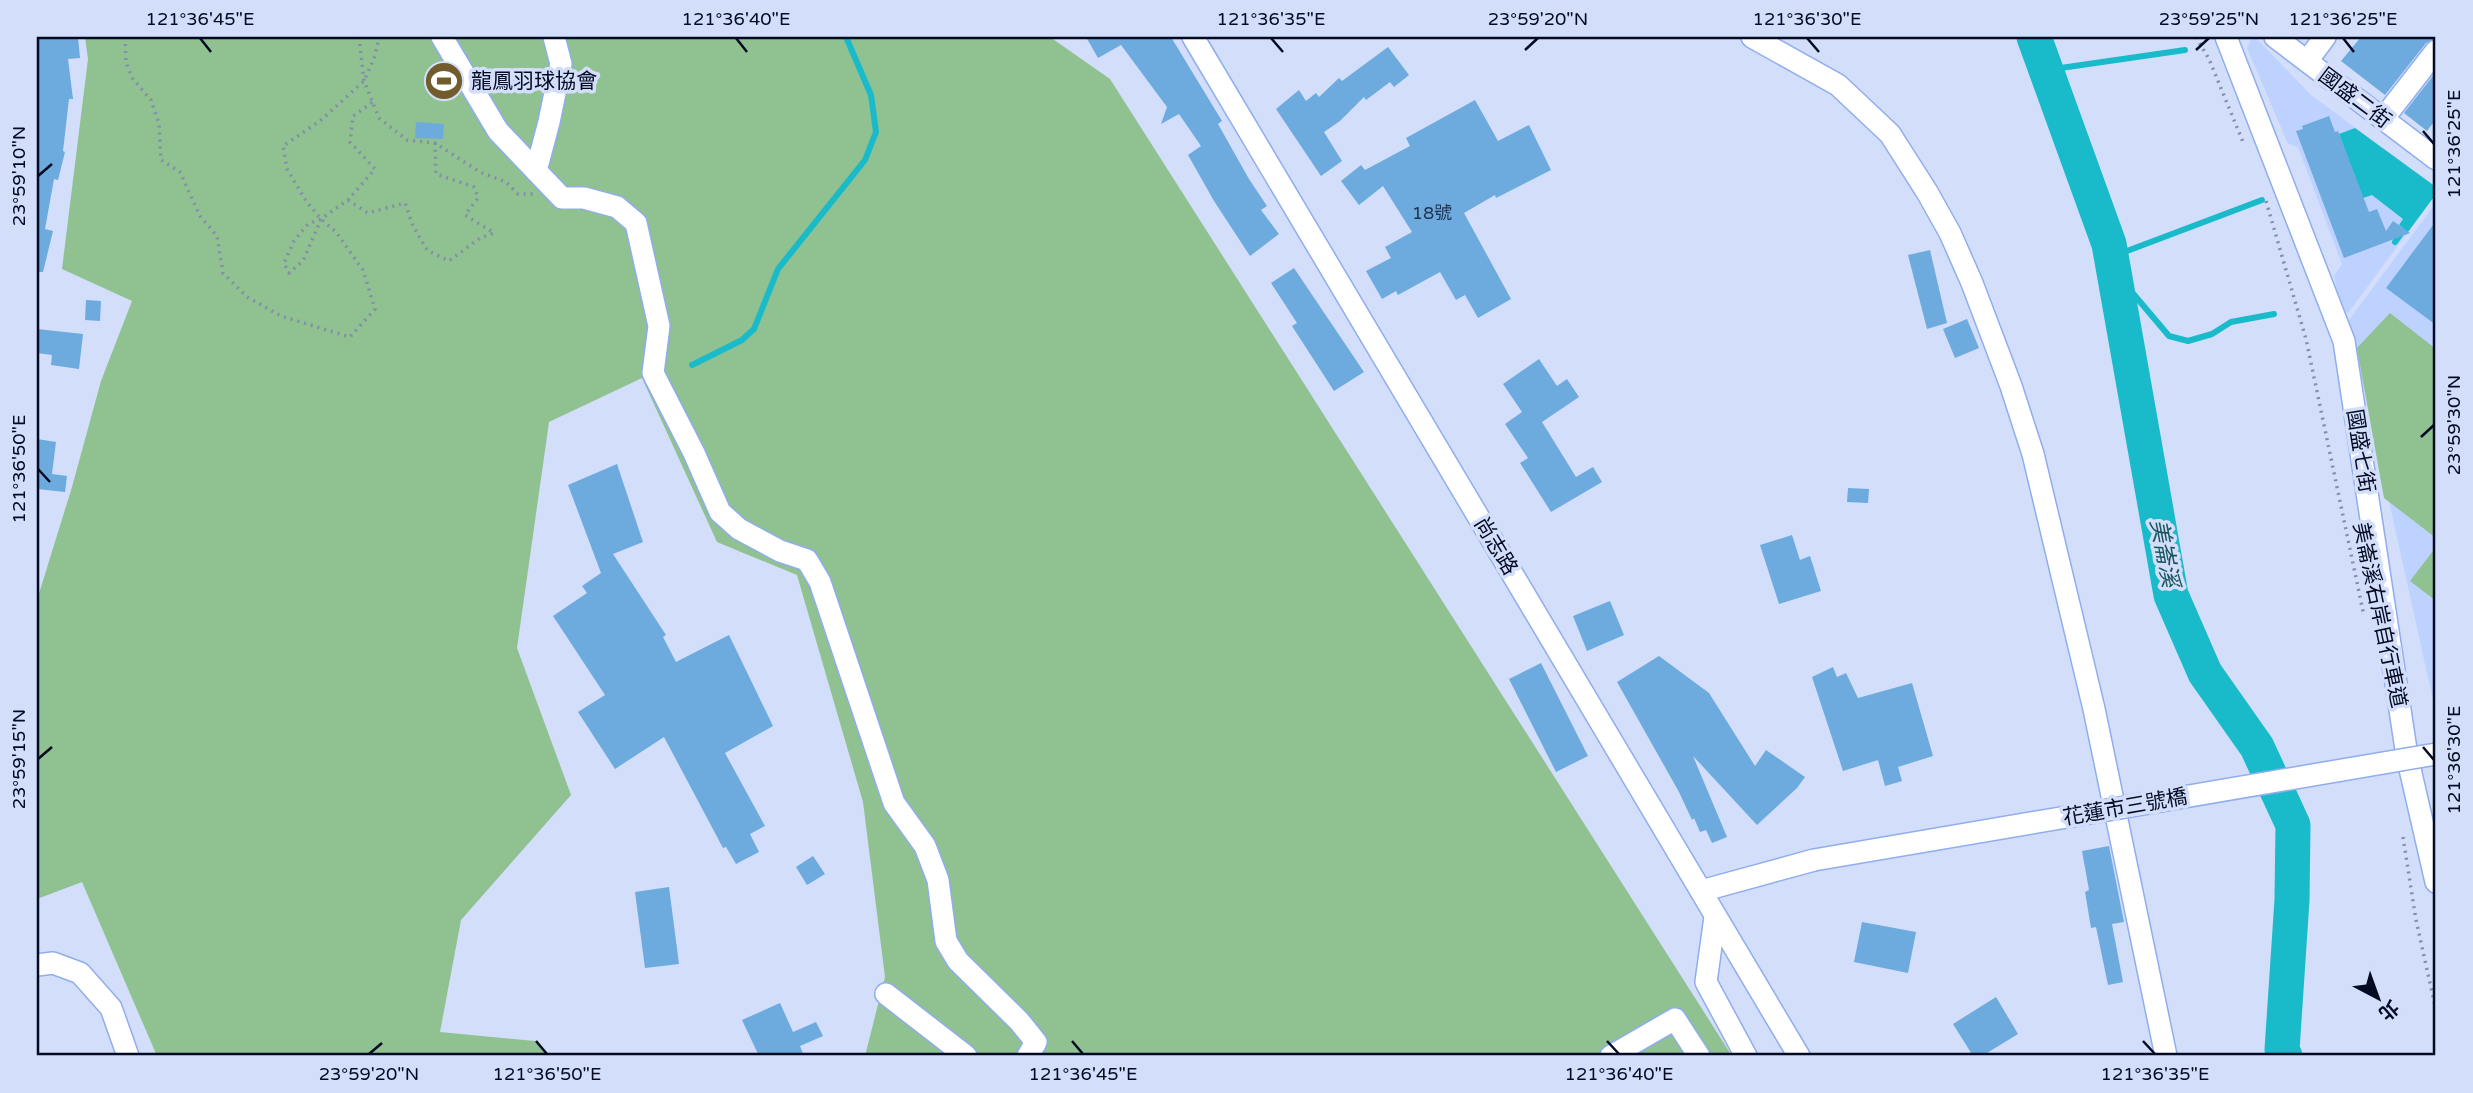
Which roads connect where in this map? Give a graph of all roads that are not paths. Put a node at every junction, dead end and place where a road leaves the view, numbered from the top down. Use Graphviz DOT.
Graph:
graph roads {
  1 [pos="442,37"];
  2 [pos="554,37"];
  3 [pos="1193,37"];
  4 [pos="1752,37"];
  5 [pos="2226,37"];
  6 [pos="2275,37"];
  7 [pos="2325,37"];
  8 [pos="2436,51"];
  9 [pos="2307,61"];
  10 [pos="2383,119"];
  11 [pos="2436,159"];
  12 [pos="536,171"];
  13 [pos="2436,754"];
  14 [pos="2436,882"];
  15 [pos="1701,891"];
  16 [pos="1715,917"];
  17 [pos="37,965"];
  18 [pos="886,994"];
  19 [pos="1037,1052"];
  20 [pos="128,1056"];
  21 [pos="965,1056"];
  22 [pos="1611,1056"];
  23 [pos="1699,1056"];
  24 [pos="1746,1056"];
  25 [pos="1799,1056"];
  26 [pos="2166,1056"];
  1 -- 12 [label="street"];
  2 -- 12 [label="street"];
  3 -- 15 [label="street, 尚志路"];
  4 -- 26 [label="street"];
  5 -- 14 [label="street, 國盛七街"];
  6 -- 9 [label="street, 國盛二街"];
  7 -- 9 [label="street"];
  8 -- 10 [label="street"];
  9 -- 10 [label="street, 國盛二街"];
  10 -- 11 [label="street, 國盛二街"];
  12 -- 19 [label="street"];
  13 -- 15 [label="street, 花蓮市三號橋, bridge"];
  15 -- 16 [label="street, 尚志路"];
  16 -- 24 [label="street"];
  16 -- 25 [label="street, 尚志路"];
  17 -- 20 [label="street"];
  18 -- 21 [label="street"];
  22 -- 23 [label="street"];
}
